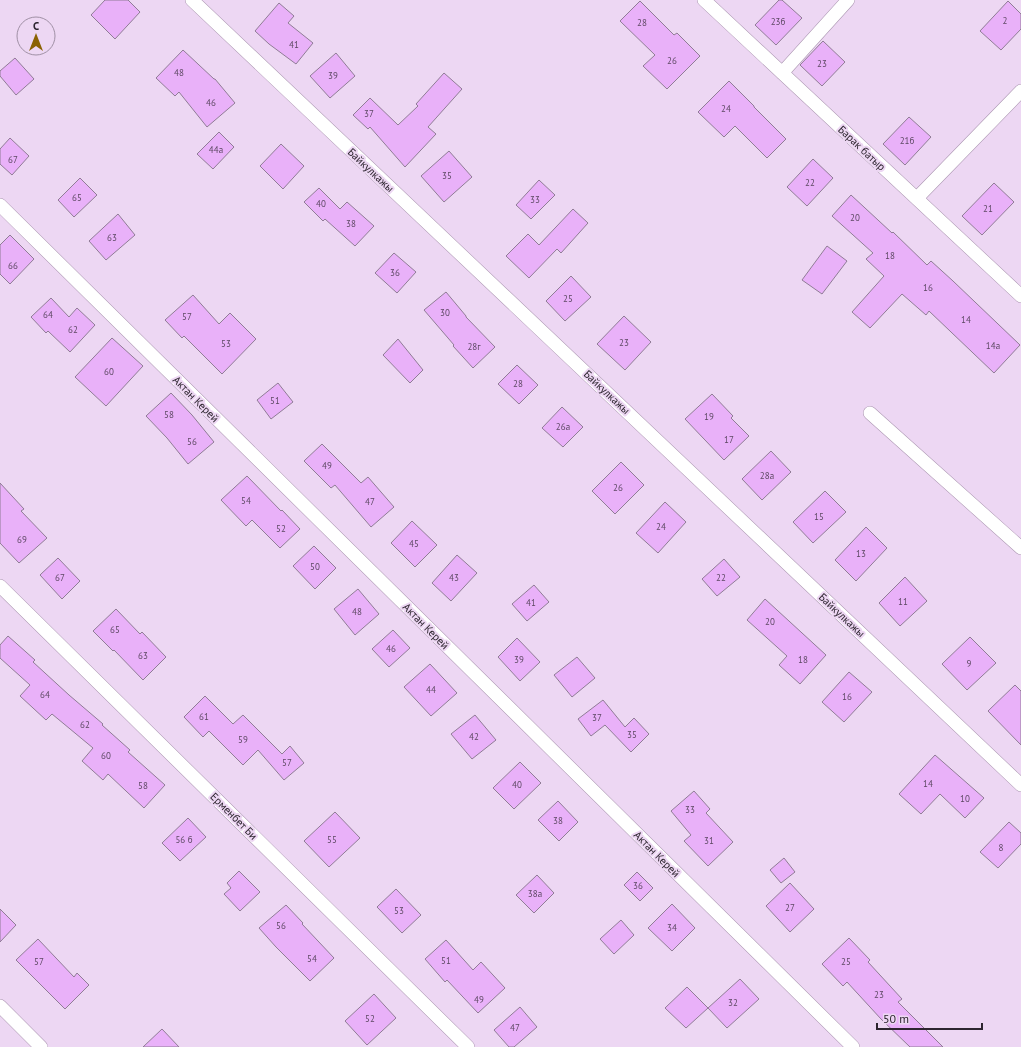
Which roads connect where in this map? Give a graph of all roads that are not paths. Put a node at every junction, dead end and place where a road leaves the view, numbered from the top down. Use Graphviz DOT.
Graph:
graph roads {
  1 [pos="192,0"];
  2 [pos="704,0"];
  3 [pos="848,0"];
  4 [pos="782,73"];
  5 [pos="1021,91"];
  6 [pos="916,198"];
  7 [pos="0,205"];
  8 [pos="1021,296"];
  9 [pos="870,413"];
  10 [pos="1021,548"];
  11 [pos="0,586"];
  12 [pos="1021,784"];
  13 [pos="0,1006"];
  14 [pos="41,1047"];
  15 [pos="468,1047"];
  16 [pos="853,1047"];
  1 -- 12 [label="street, Байкулкажы"];
  2 -- 4 [label="street, Барак батыр"];
  3 -- 4 [label="street"];
  4 -- 6 [label="street, Барак батыр"];
  5 -- 6 [label="street"];
  6 -- 8 [label="street, Барак батыр"];
  7 -- 16 [label="street, Актан Керей"];
  9 -- 10 [label="street"];
  11 -- 15 [label="street, Ерменбет Би"];
  13 -- 14 [label="street"];
}
